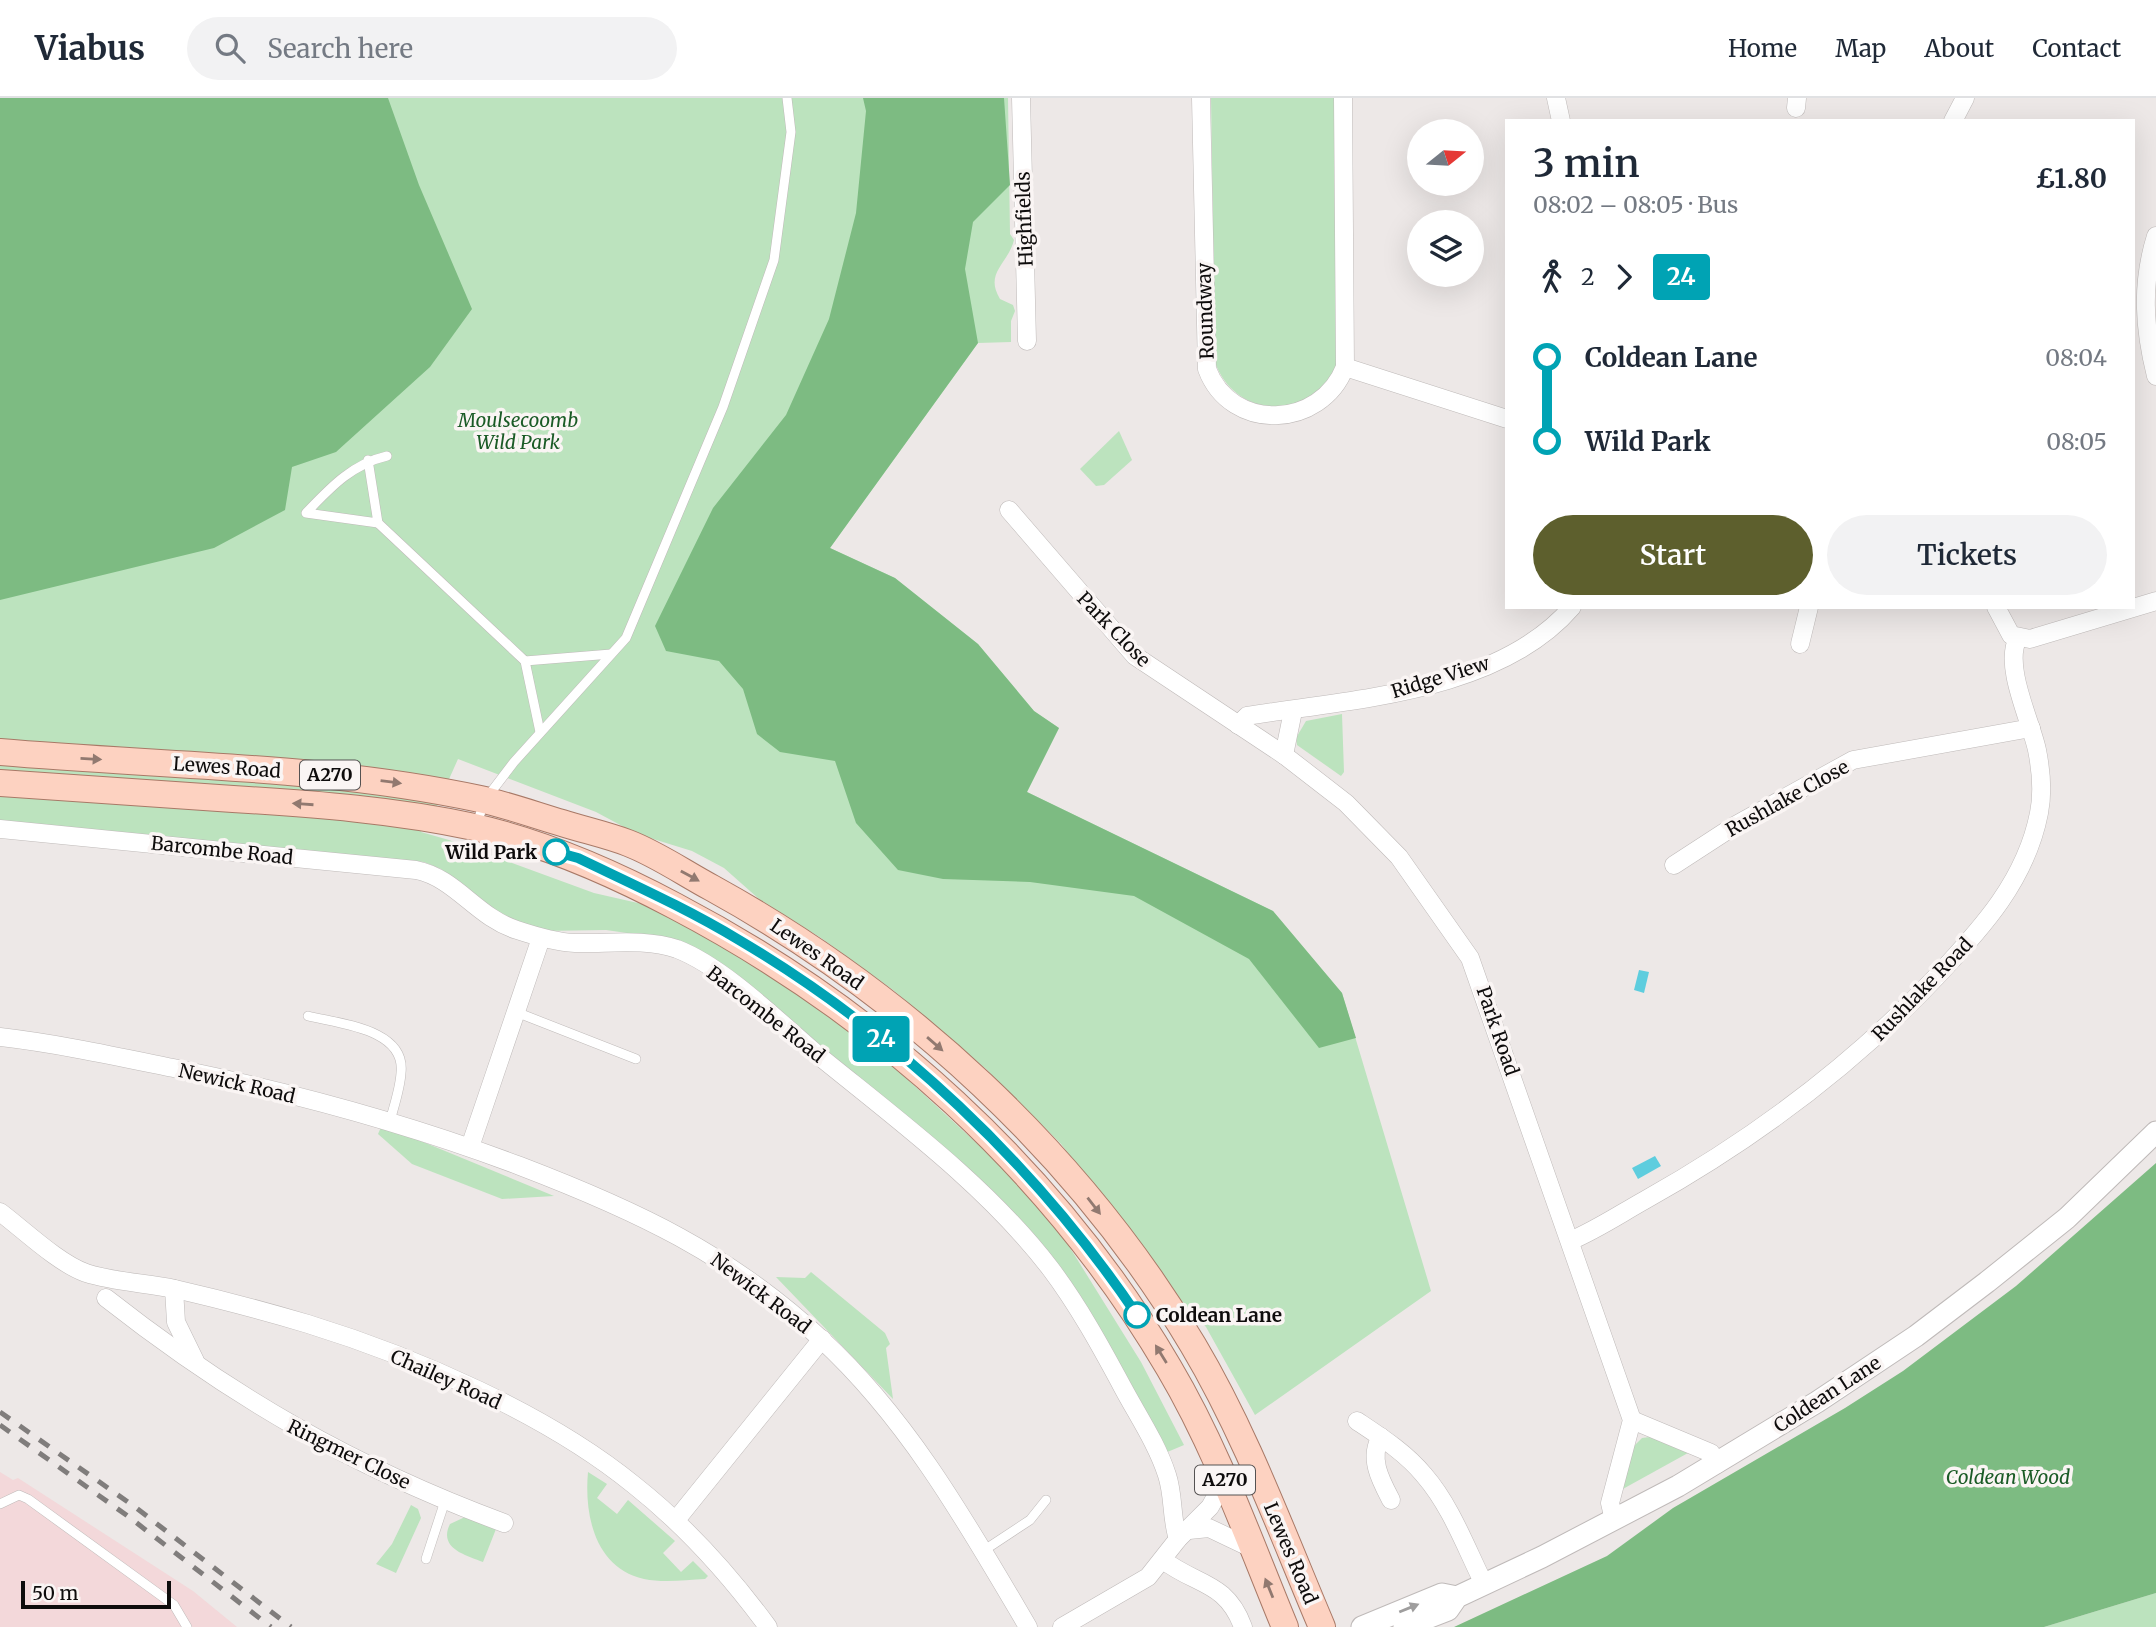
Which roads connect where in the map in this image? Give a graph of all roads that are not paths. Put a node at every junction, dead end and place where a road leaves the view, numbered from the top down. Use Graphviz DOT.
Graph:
graph roads {
  1 [pos="787,98"];
  2 [pos="1021,98"];
  3 [pos="1201,98"];
  4 [pos="1343,98"];
  5 [pos="1556,98"];
  6 [pos="1965,98"];
  7 [pos="1561,119"];
  8 [pos="1954,119"];
  9 [pos="2156,236"];
  10 [pos="1027,341"];
  11 [pos="1345,367"];
  12 [pos="2156,376"];
  13 [pos="1505,418"];
  14 [pos="387,456"];
  15 [pos="368,460"];
  16 [pos="1009,510"];
  17 [pos="378,523"];
  18 [pos="2156,601"];
  19 [pos="2135,608"];
  20 [pos="1570,609"];
  21 [pos="1809,609"];
  22 [pos="1997,609"];
  23 [pos="2130,609"];
  24 [pos="2018,638"];
  25 [pos="1800,644"];
  26 [pos="611,654"];
  27 [pos="525,662"];
  28 [pos="1293,711"];
  29 [pos="1238,725"];
  30 [pos="2031,728"];
  31 [pos="540,732"];
  32 [pos="0,752"];
  33 [pos="1284,755"];
  34 [pos="0,782"];
  35 [pos="485,800"];
  36 [pos="475,828"];
  37 [pos="0,829"];
  38 [pos="1674,865"];
  39 [pos="541,938"];
  40 [pos="516,1012"];
  41 [pos="308,1016"];
  42 [pos="0,1037"];
  43 [pos="636,1059"];
  44 [pos="390,1121"];
  45 [pos="2156,1132"];
  46 [pos="470,1147"];
  47 [pos="0,1212"];
  48 [pos="1570,1241"];
  49 [pos="174,1289"];
  50 [pos="106,1298"];
  51 [pos="822,1339"];
  52 [pos="1195,1348"];
  53 [pos="203,1370"];
  54 [pos="1632,1420"];
  55 [pos="1357,1421"];
  56 [pos="1381,1437"];
  57 [pos="1717,1464"];
  58 [pos="1219,1468"];
  59 [pos="1046,1500"];
  60 [pos="1391,1500"];
  61 [pos="445,1501"];
  62 [pos="0,1504"];
  63 [pos="676,1520"];
  64 [pos="1614,1520"];
  65 [pos="504,1523"];
  66 [pos="1184,1534"];
  67 [pos="1253,1549"];
  68 [pos="983,1551"];
  69 [pos="426,1559"];
  70 [pos="1163,1560"];
  71 [pos="1484,1584"];
  72 [pos="1457,1597"];
  73 [pos="187,1627"];
  74 [pos="768,1627"];
  75 [pos="1028,1627"];
  76 [pos="1062,1627"];
  77 [pos="1243,1627"];
  78 [pos="1285,1627"];
  79 [pos="1322,1627"];
  80 [pos="1362,1627"];
  81 [pos="1404,1627"];
  1 -- 26 [label="lane"];
  2 -- 10 [label="street, Highfields"];
  3 -- 11 [label="street, Roundway"];
  4 -- 11 [label="street"];
  5 -- 7 [label="street"];
  6 -- 8 [label="street"];
  9 -- 12 [label="street"];
  11 -- 13 [label="street"];
  14 -- 15 [label="lane"];
  15 -- 17 [label="lane"];
  15 -- 17 [label="lane"];
  16 -- 29 [label="street, Park Close"];
  17 -- 27 [label="lane"];
  18 -- 19 [label="street"];
  20 -- 28 [label="street, Ridge View"];
  21 -- 25 [label="street"];
  22 -- 24 [label="street"];
  23 -- 24 [label="street"];
  24 -- 30 [label="street, Rushlake Road"];
  26 -- 27 [label="lane"];
  26 -- 31 [label="lane"];
  27 -- 31 [label="lane"];
  28 -- 29 [label="street, Ridge View"];
  28 -- 33 [label="street"];
  29 -- 33 [label="street, Park Road"];
  30 -- 38 [label="street, Rushlake Close"];
  30 -- 48 [label="street, Rushlake Road"];
  31 -- 35 [label="lane"];
  32 -- 35 [label="main road, Lewes Road / A270, one-way"];
  33 -- 48 [label="street, Park Road"];
  36 -- 34 [label="main road, Lewes Road / A270, one-way"];
  35 -- 36 [label="lane"];
  35 -- 52 [label="main road, Lewes Road / A270, one-way"];
  58 -- 36 [label="main road, Lewes Road / A270, one-way"];
  37 -- 39 [label="street, Barcombe Road"];
  39 -- 40 [label="street"];
  39 -- 66 [label="street, Barcombe Road"];
  40 -- 43 [label="lane"];
  40 -- 46 [label="street"];
  41 -- 44 [label="lane"];
  42 -- 44 [label="street, Newick Road"];
  44 -- 46 [label="street, Newick Road"];
  45 -- 57 [label="street, Coldean Lane"];
  46 -- 51 [label="street, Newick Road"];
  47 -- 49 [label="street, Chailey Road"];
  48 -- 54 [label="street, Park Road"];
  49 -- 53 [label="street, Ringmer Close"];
  49 -- 63 [label="street, Chailey Road"];
  50 -- 53 [label="street, Ringmer Close"];
  51 -- 63 [label="street, Newick Road"];
  51 -- 68 [label="street, Newick Road"];
  52 -- 58 [label="main road"];
  52 -- 79 [label="main road, Lewes Road / A270"];
  53 -- 61 [label="street, Ringmer Close"];
  54 -- 57 [label="street"];
  54 -- 64 [label="street"];
  55 -- 56 [label="street"];
  56 -- 60 [label="street"];
  56 -- 71 [label="street"];
  57 -- 64 [label="street, Coldean Lane"];
  58 -- 66 [label="street"];
  58 -- 67 [label="main road, Lewes Road / A270"];
  59 -- 68 [label="lane"];
  61 -- 65 [label="street, Ringmer Close"];
  61 -- 69 [label="lane"];
  62 -- 73 [label="lane"];
  63 -- 74 [label="street, Chailey Road"];
  64 -- 71 [label="street, Coldean Lane"];
  66 -- 67 [label="street"];
  66 -- 70 [label="street"];
  78 -- 67 [label="main road, Lewes Road / A270, one-way"];
  68 -- 75 [label="street, Newick Road"];
  70 -- 76 [label="street"];
  70 -- 77 [label="street"];
  71 -- 72 [label="street, Coldean Lane"];
  80 -- 72 [label="street, Coldean Lane, one-way"];
  72 -- 81 [label="street, Coldean Lane"];
}
